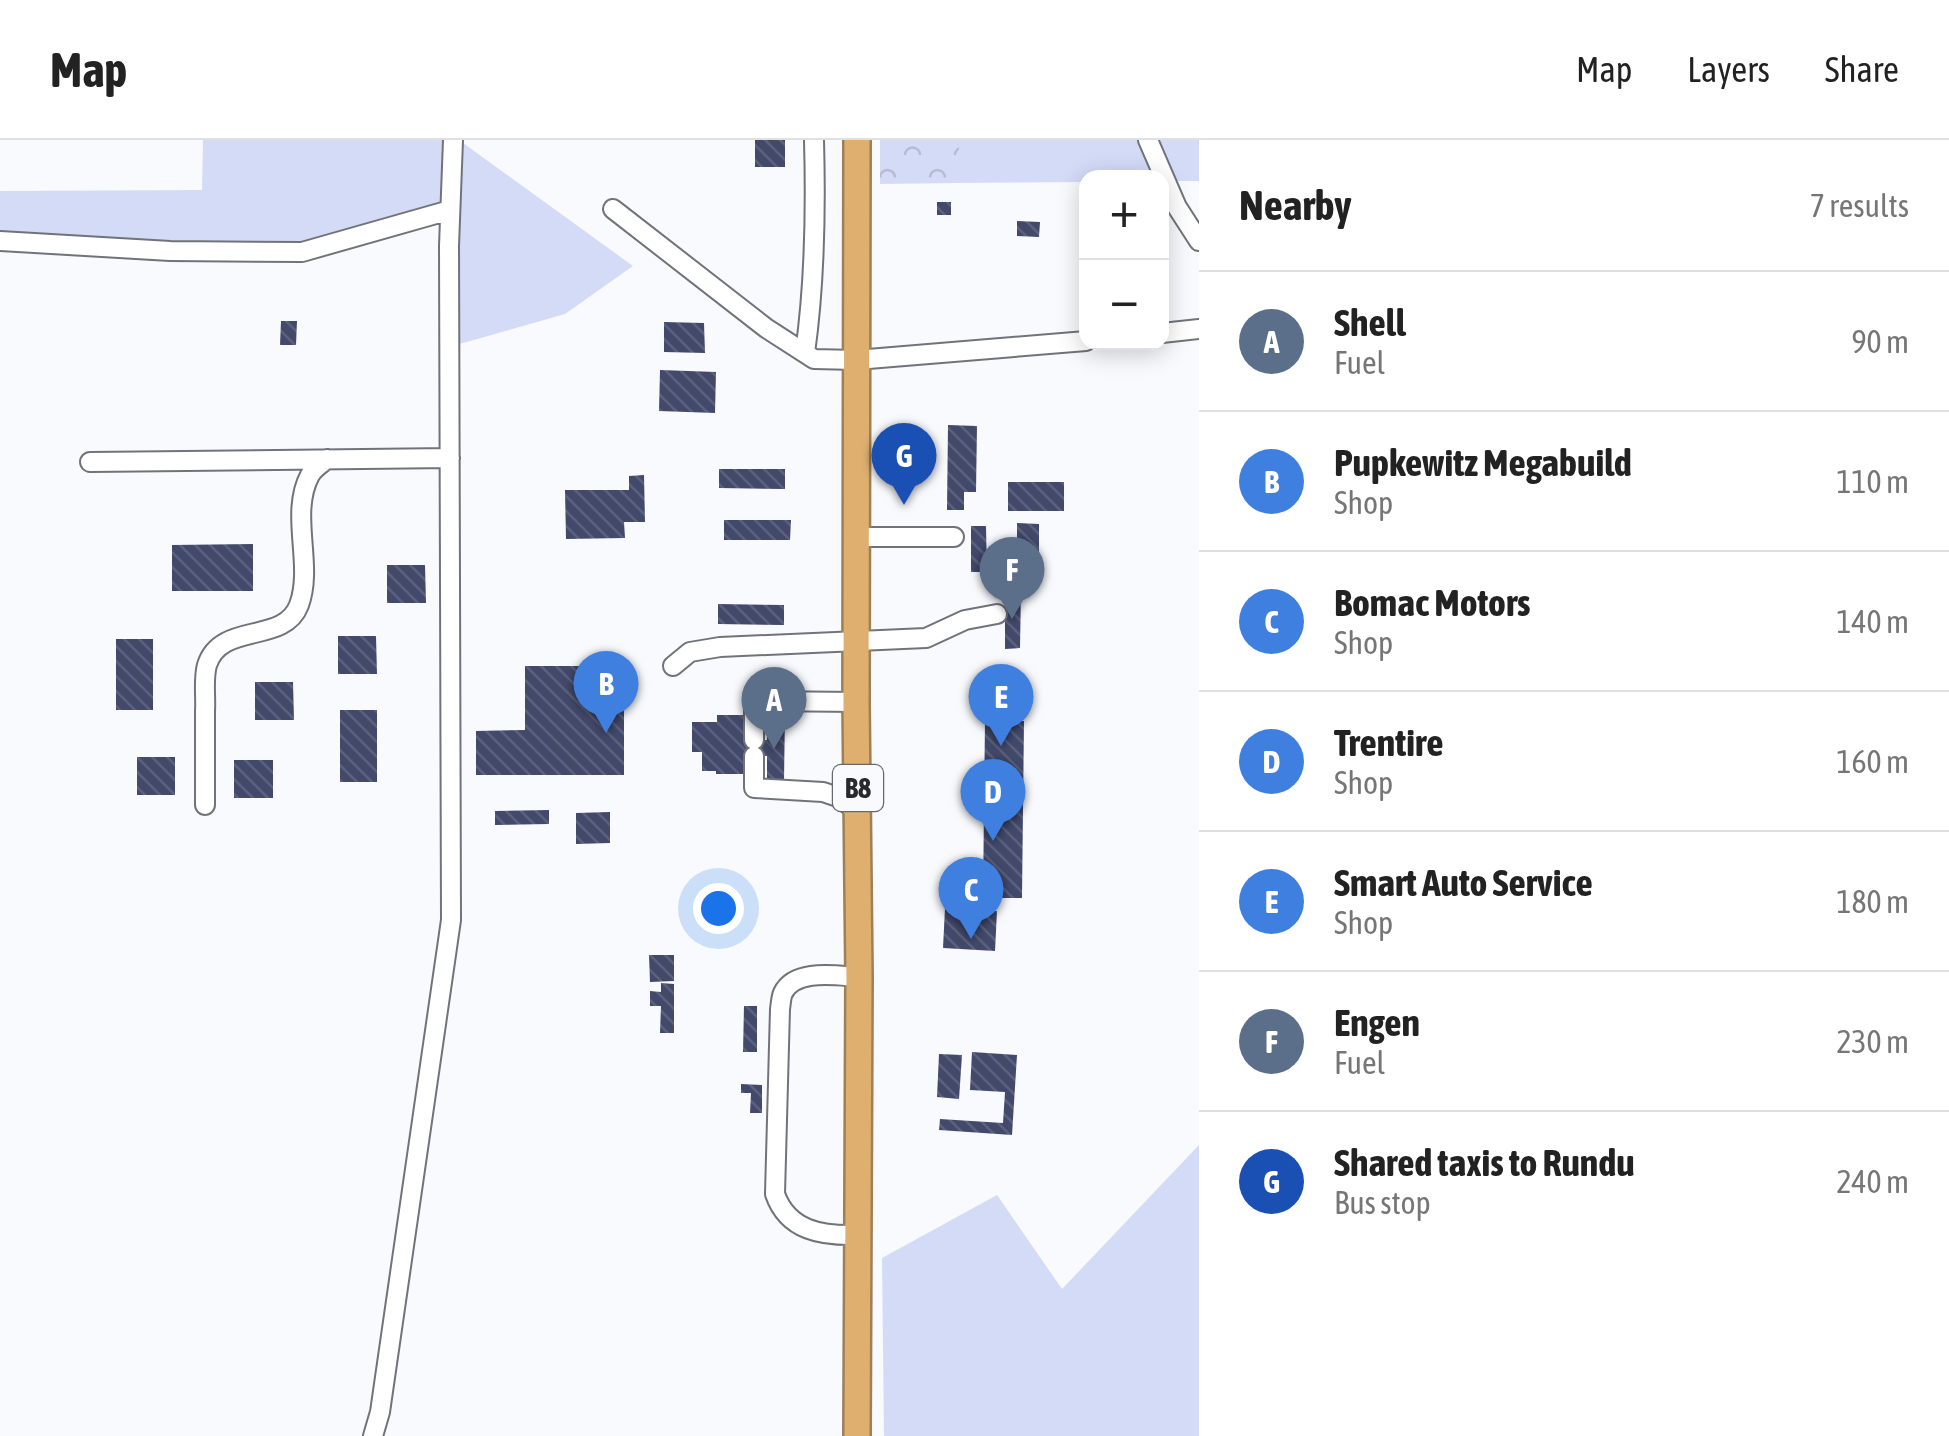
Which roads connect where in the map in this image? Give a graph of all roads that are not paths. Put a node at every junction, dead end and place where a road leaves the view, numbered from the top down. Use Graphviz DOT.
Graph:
graph roads {
  1 [pos="453,140"];
  2 [pos="814,140"];
  3 [pos="857,140"];
  4 [pos="1148,140"];
  5 [pos="613,208"];
  6 [pos="450,210"];
  7 [pos="1199,241"];
  8 [pos="0,242"];
  9 [pos="1199,329"];
  10 [pos="1169,332"];
  11 [pos="1079,342"];
  12 [pos="805,353"];
  13 [pos="856,360"];
  14 [pos="450,458"];
  15 [pos="326,459"];
  16 [pos="90,462"];
  17 [pos="856,537"];
  18 [pos="954,537"];
  19 [pos="996,614"];
  20 [pos="856,643"];
  21 [pos="673,666"];
  22 [pos="856,702"];
  23 [pos="205,804"];
  24 [pos="859,812"];
  25 [pos="860,977"];
  26 [pos="857,1235"];
  27 [pos="373,1436"];
  28 [pos="857,1436"];
  1 -- 6 [label="street"];
  2 -- 12 [label="street"];
  3 -- 13 [label="highway, B8"];
  4 -- 7 [label="street"];
  5 -- 12 [label="street"];
  6 -- 8 [label="street"];
  6 -- 14 [label="street"];
  9 -- 10 [label="street"];
  11 -- 13 [label="street"];
  12 -- 13 [label="street"];
  13 -- 17 [label="highway, B8"];
  14 -- 15 [label="street"];
  14 -- 27 [label="street"];
  15 -- 16 [label="street"];
  15 -- 23 [label="street"];
  17 -- 18 [label="street"];
  17 -- 20 [label="highway, B8"];
  19 -- 20 [label="street"];
  20 -- 21 [label="street"];
  20 -- 22 [label="highway, B8"];
  22 -- 24 [label="highway, B8"];
  22 -- 24 [label="street"];
  24 -- 25 [label="highway, B8"];
  25 -- 26 [label="highway, B8"];
  25 -- 26 [label="street"];
  26 -- 28 [label="highway, B8"];
}
